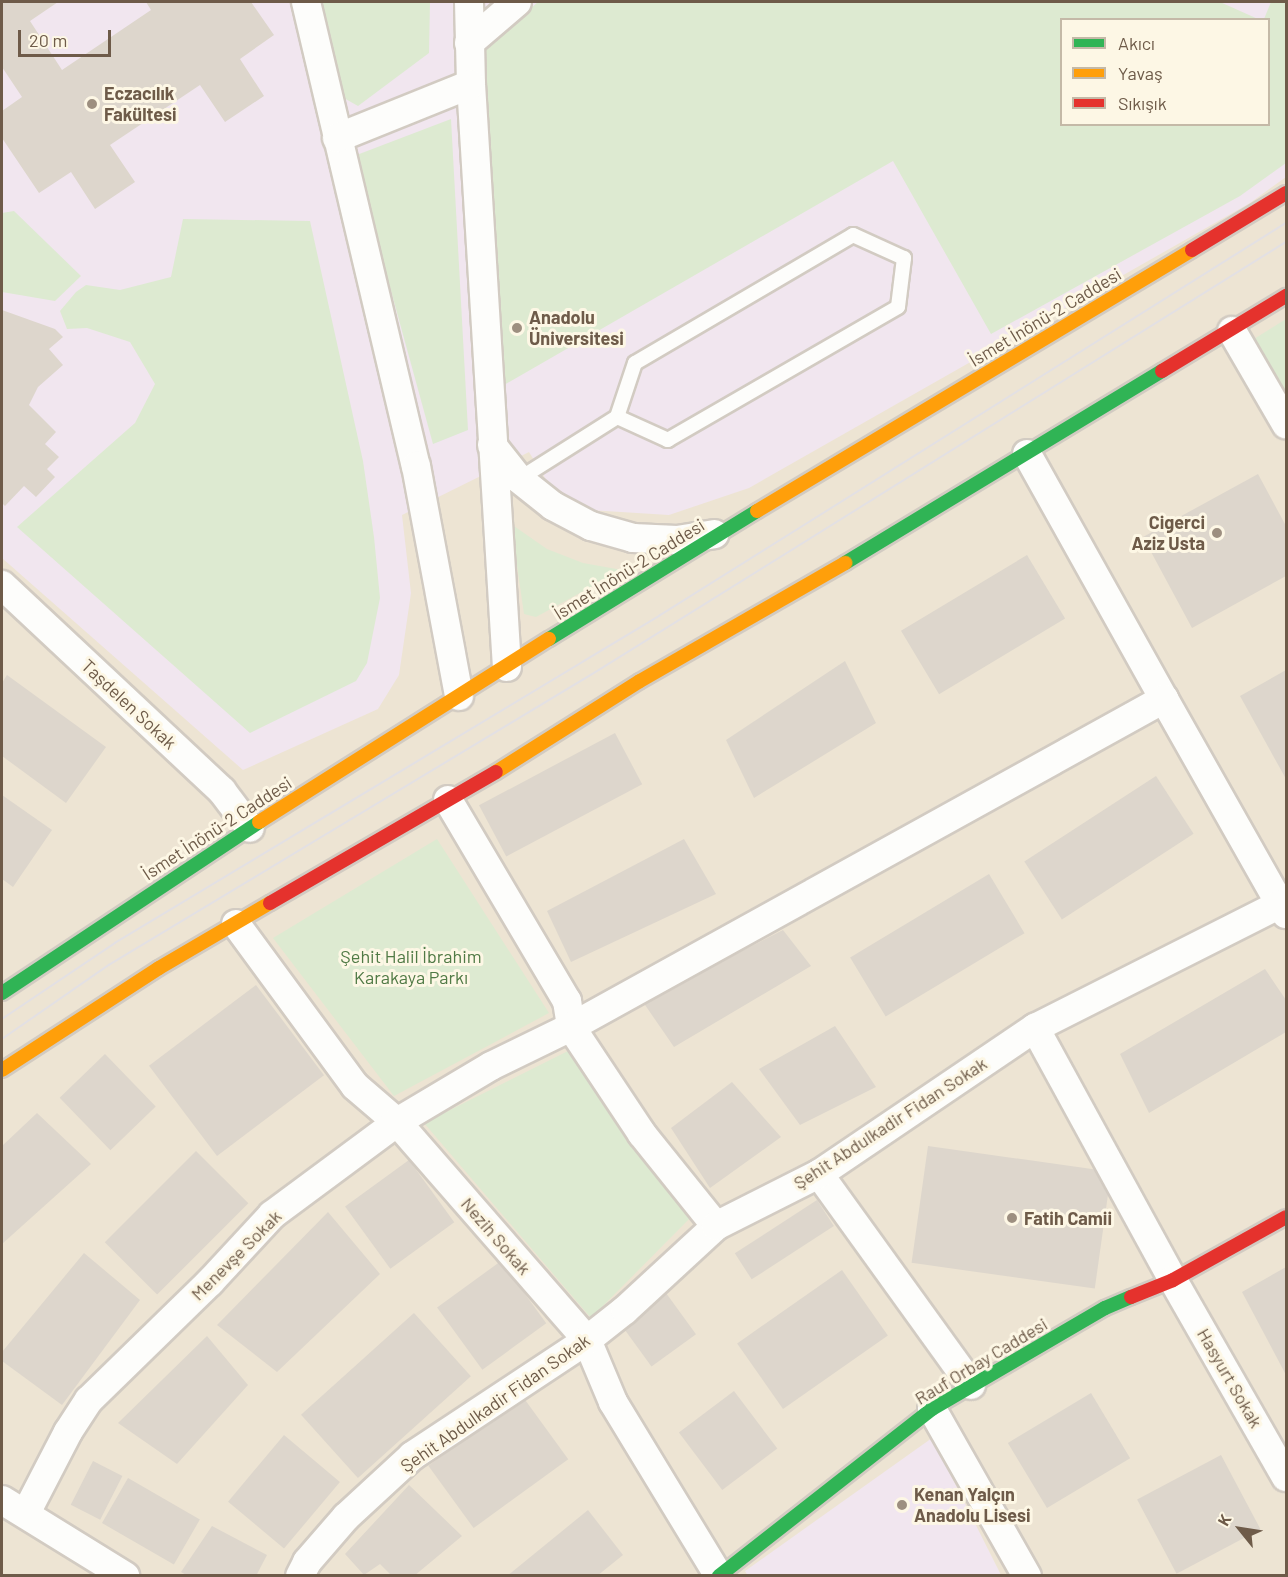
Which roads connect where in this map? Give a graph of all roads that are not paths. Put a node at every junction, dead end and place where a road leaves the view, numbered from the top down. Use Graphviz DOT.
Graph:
graph roads {
  1 [pos="306,2"];
  2 [pos="469,2"];
  3 [pos="517,2"];
  4 [pos="469,43"];
  5 [pos="471,84"];
  6 [pos="337,138"];
  7 [pos="1287,193"];
  8 [pos="1287,296"];
  9 [pos="1232,331"];
  10 [pos="617,417"];
  11 [pos="1287,424"];
  12 [pos="492,445"];
  13 [pos="1027,454"];
  14 [pos="519,479"];
  15 [pos="720,533"];
  16 [pos="8,602"];
  17 [pos="507,667"];
  18 [pos="459,696"];
  19 [pos="1164,699"];
  20 [pos="448,800"];
  21 [pos="250,828"];
  22 [pos="1283,909"];
  23 [pos="236,924"];
  24 [pos="2,993"];
  25 [pos="570,1027"];
  26 [pos="1035,1028"];
  27 [pos="2,1070"];
  28 [pos="397,1122"];
  29 [pos="819,1174"];
  30 [pos="1287,1217"];
  31 [pos="716,1226"];
  32 [pos="1173,1280"];
  33 [pos="587,1340"];
  34 [pos="971,1385"];
  35 [pos="932,1410"];
  36 [pos="1287,1477"];
  37 [pos="14,1506"];
  38 [pos="125,1575"];
  39 [pos="300,1575"];
  40 [pos="719,1575"];
  41 [pos="1027,1575"];
  1 -- 6 [label="street"];
  2 -- 4 [label="street"];
  3 -- 4 [label="street"];
  4 -- 5 [label="street"];
  5 -- 6 [label="street"];
  5 -- 12 [label="street"];
  6 -- 18 [label="street"];
  7 -- 15 [label="main road, İsmet İnönü-2 Caddesi"];
  8 -- 9 [label="main road"];
  9 -- 11 [label="street"];
  9 -- 13 [label="main road"];
  10 -- 10 [label="lane"];
  10 -- 14 [label="lane"];
  12 -- 14 [label="street"];
  12 -- 17 [label="street"];
  13 -- 19 [label="street"];
  13 -- 20 [label="main road"];
  14 -- 15 [label="street"];
  15 -- 17 [label="main road, İsmet İnönü-2 Caddesi"];
  16 -- 21 [label="street, Taşdelen Sokak"];
  17 -- 18 [label="main road, İsmet İnönü-2 Caddesi"];
  18 -- 21 [label="main road, İsmet İnönü-2 Caddesi"];
  19 -- 22 [label="street"];
  19 -- 25 [label="street, Menevşe Sokak"];
  20 -- 23 [label="main road"];
  20 -- 25 [label="street"];
  21 -- 24 [label="main road, İsmet İnönü-2 Caddesi"];
  22 -- 26 [label="street, Şehit Abdulkadir Fidan Sokak"];
  23 -- 27 [label="main road"];
  23 -- 28 [label="street, Nezih Sokak"];
  25 -- 28 [label="street, Menevşe Sokak"];
  25 -- 31 [label="street"];
  26 -- 29 [label="street, Şehit Abdulkadir Fidan Sokak"];
  26 -- 32 [label="street, Hasyurt Sokak"];
  28 -- 33 [label="street, Nezih Sokak"];
  28 -- 37 [label="street, Menevşe Sokak"];
  29 -- 31 [label="street, Şehit Abdulkadir Fidan Sokak"];
  29 -- 34 [label="street"];
  30 -- 32 [label="main road, Rauf Orbay Caddesi"];
  31 -- 33 [label="street, Şehit Abdulkadir Fidan Sokak"];
  32 -- 34 [label="main road, Rauf Orbay Caddesi"];
  32 -- 36 [label="street, Hasyurt Sokak"];
  33 -- 39 [label="street, Şehit Abdulkadir Fidan Sokak"];
  33 -- 40 [label="street, Nezih Sokak"];
  34 -- 35 [label="main road, Rauf Orbay Caddesi"];
  35 -- 40 [label="main road, Rauf Orbay Caddesi"];
  35 -- 41 [label="street"];
  37 -- 38 [label="street"];
}
